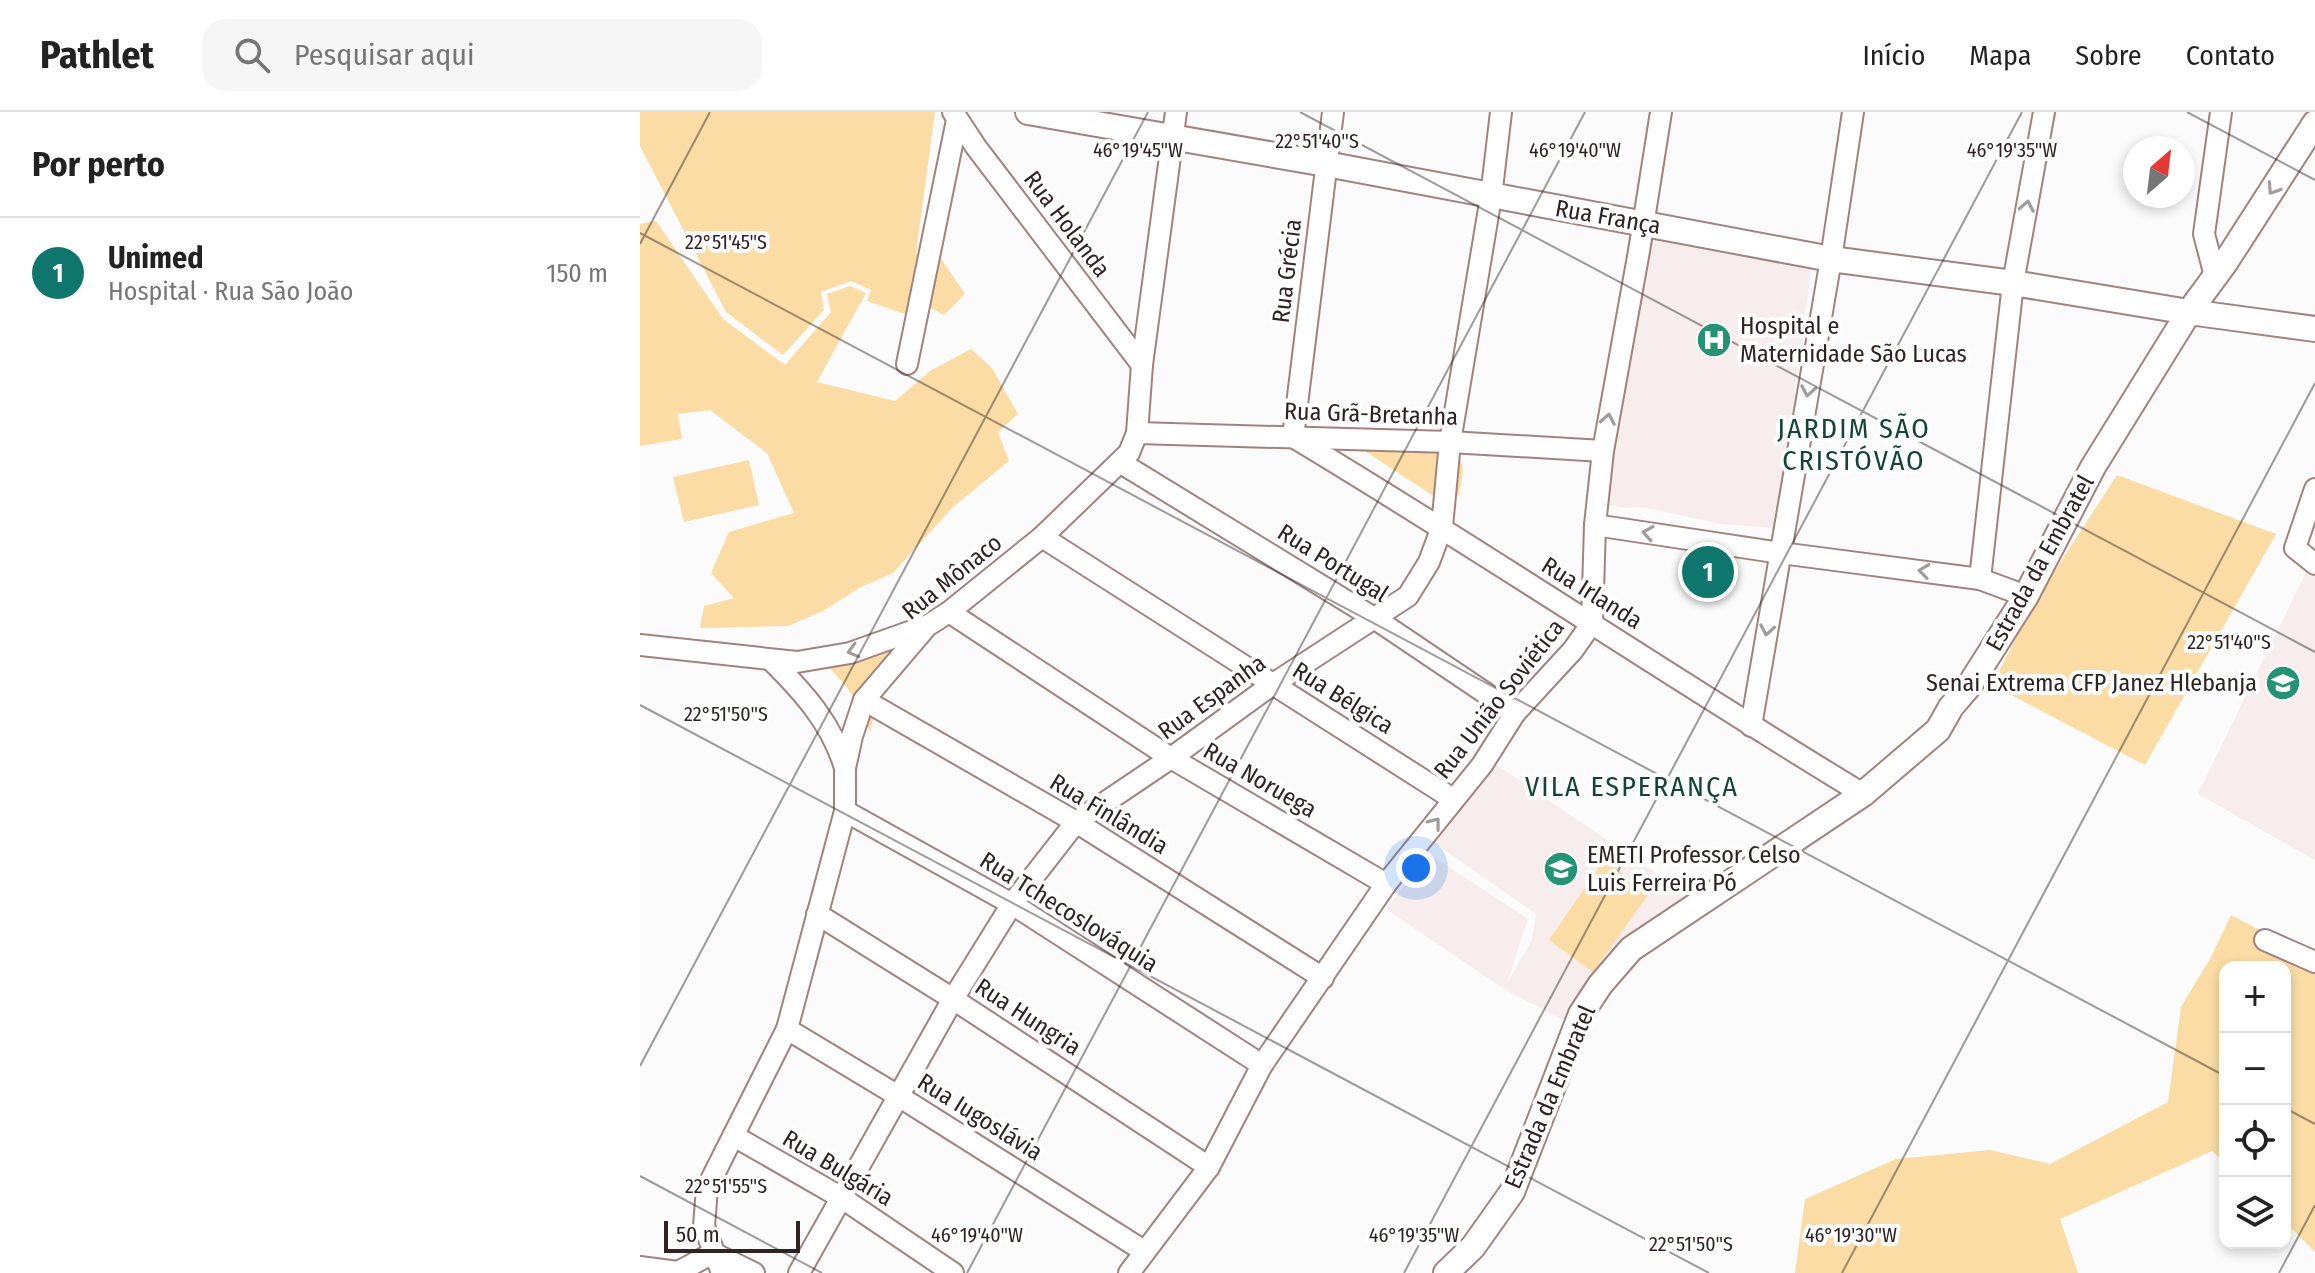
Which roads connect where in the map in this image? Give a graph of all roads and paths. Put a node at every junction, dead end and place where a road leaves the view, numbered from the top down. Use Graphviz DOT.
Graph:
graph roads {
  1 [pos="1028,112"];
  2 [pos="1176,112"];
  3 [pos="1333,112"];
  4 [pos="1501,112"];
  5 [pos="1661,112"];
  6 [pos="1853,112"];
  7 [pos="2044,112"];
  8 [pos="2221,112"];
  9 [pos="955,116"];
  10 [pos="2315,123"];
  11 [pos="1172,138"];
  12 [pos="1326,164"];
  13 [pos="1491,197"];
  14 [pos="1643,223"];
  15 [pos="1831,259"];
  16 [pos="2215,276"];
  17 [pos="2013,283"];
  18 [pos="2189,312"];
  19 [pos="2315,329"];
  20 [pos="907,364"];
  21 [pos="1142,365"];
  22 [pos="1137,433"];
  23 [pos="1293,437"];
  24 [pos="1450,442"];
  25 [pos="1603,451"];
  26 [pos="1121,463"];
  27 [pos="2315,489"];
  28 [pos="1595,525"];
  29 [pos="1442,527"];
  30 [pos="1042,537"];
  31 [pos="1781,553"];
  32 [pos="2315,564"];
  33 [pos="1980,579"];
  34 [pos="2026,596"];
  35 [pos="949,612"];
  36 [pos="1374,618"];
  37 [pos="1592,623"];
  38 [pos="927,626"];
  39 [pos="640,645"];
  40 [pos="772,661"];
  41 [pos="1273,684"];
  42 [pos="864,700"];
  43 [pos="1515,713"];
  44 [pos="1751,726"];
  45 [pos="1171,758"];
  46 [pos="845,768"];
  47 [pos="1863,794"];
  48 [pos="1453,799"];
  49 [pos="845,811"];
  50 [pos="1076,822"];
  51 [pos="1386,884"];
  52 [pos="1012,904"];
  53 [pos="817,914"];
  54 [pos="2265,940"];
  55 [pos="2315,962"];
  56 [pos="1323,978"];
  57 [pos="953,999"];
  58 [pos="787,1029"];
  59 [pos="1262,1065"];
  60 [pos="900,1097"];
  61 [pos="734,1136"];
  62 [pos="1209,1167"];
  63 [pos="842,1198"];
  64 [pos="1144,1251"];
  65 [pos="713,1253"];
  66 [pos="640,1267"];
  67 [pos="722,1273"];
  68 [pos="754,1273"];
  69 [pos="799,1273"];
  70 [pos="953,1273"];
  71 [pos="1129,1273"];
  72 [pos="1446,1273"];
  1 -- 11 [label="street, Rua França"];
  2 -- 11 [label="street, Rua Mônaco"];
  3 -- 12 [label="street, Rua Grécia"];
  4 -- 13 [label="street, Rua Espanha"];
  5 -- 14 [label="street, Rua União Soviética"];
  6 -- 15 [label="street"];
  17 -- 7 [label="street, one-way"];
  8 -- 16 [label="street"];
  9 -- 20 [label="street"];
  9 -- 21 [label="street, Rua Holanda"];
  10 -- 16 [label="street, Estrada da Embratel, one-way"];
  11 -- 12 [label="street, Rua França"];
  11 -- 21 [label="street, Rua Mônaco"];
  12 -- 13 [label="street, Rua França"];
  12 -- 23 [label="street, Rua Grécia"];
  13 -- 14 [label="street, Rua França"];
  13 -- 24 [label="street, Rua Espanha"];
  14 -- 15 [label="street, Rua França"];
  25 -- 14 [label="street, Rua União Soviética, one-way"];
  15 -- 17 [label="street, Rua França"];
  15 -- 31 [label="street, one-way"];
  16 -- 18 [label="street, Estrada da Embratel"];
  17 -- 18 [label="street, Rua França"];
  17 -- 33 [label="street"];
  18 -- 19 [label="street, Rua França"];
  18 -- 34 [label="street, Estrada da Embratel"];
  21 -- 22 [label="street, Rua Mônaco"];
  22 -- 23 [label="street, Rua Grã-Bretanha"];
  22 -- 26 [label="street, Rua Mônaco"];
  23 -- 24 [label="street, Rua Grã-Bretanha"];
  23 -- 29 [label="street, Rua Irlanda"];
  24 -- 25 [label="street, Rua Grã-Bretanha"];
  24 -- 29 [label="street, Rua Espanha"];
  25 -- 28 [label="street, Rua União Soviética"];
  26 -- 30 [label="street, Rua Mônaco"];
  26 -- 36 [label="street, Rua Portugal"];
  27 -- 32 [label="street"];
  31 -- 28 [label="street, one-way"];
  28 -- 37 [label="street, Rua União Soviética"];
  29 -- 36 [label="street, Rua Espanha"];
  29 -- 37 [label="street, Rua Irlanda"];
  30 -- 35 [label="street, Rua Mônaco"];
  30 -- 41 [label="street, Rua Bélgica"];
  33 -- 31 [label="street, one-way"];
  31 -- 44 [label="street, one-way"];
  33 -- 34 [label="street"];
  34 -- 47 [label="street, Estrada da Embratel"];
  35 -- 38 [label="street, Rua Mônaco"];
  35 -- 45 [label="street, Rua Noruega"];
  36 -- 41 [label="street, Rua Espanha"];
  36 -- 43 [label="street, Rua Portugal"];
  37 -- 43 [label="street, Rua União Soviética"];
  37 -- 44 [label="street, Rua Irlanda"];
  38 -- 40 [label="street, one-way"];
  38 -- 42 [label="street, Rua Mônaco"];
  39 -- 40 [label="street"];
  40 -- 46 [label="street"];
  41 -- 45 [label="street, Rua Espanha"];
  41 -- 48 [label="street, Rua Bélgica"];
  42 -- 46 [label="street, Rua Mônaco"];
  42 -- 50 [label="street, Rua Finlândia"];
  43 -- 48 [label="street, Rua União Soviética"];
  44 -- 47 [label="street, Rua Irlanda"];
  45 -- 50 [label="street, Rua Espanha"];
  45 -- 51 [label="street, Rua Noruega"];
  46 -- 49 [label="street, Rua Mônaco"];
  47 -- 72 [label="street, Estrada da Embratel"];
  51 -- 48 [label="street, Rua União Soviética, one-way"];
  49 -- 52 [label="street, Rua Tchecoslováquia"];
  49 -- 53 [label="street, Rua Mônaco"];
  50 -- 52 [label="street, Rua Espanha"];
  50 -- 56 [label="street, Rua Finlândia"];
  51 -- 56 [label="street, Rua União Soviética"];
  52 -- 57 [label="street, Rua Espanha"];
  52 -- 59 [label="street, Rua Tchecoslováquia"];
  53 -- 57 [label="street, Rua Hungria"];
  53 -- 58 [label="street, Rua Mônaco"];
  54 -- 55 [label="street"];
  56 -- 59 [label="street, Rua União Soviética"];
  57 -- 60 [label="street, Rua Espanha"];
  57 -- 62 [label="street, Rua Hungria"];
  58 -- 60 [label="street, Rua Iugoslávia"];
  58 -- 61 [label="street, Rua Mônaco"];
  59 -- 62 [label="street, Rua União Soviética"];
  60 -- 63 [label="street, Rua Espanha"];
  60 -- 64 [label="street, Rua Iugoslávia"];
  61 -- 63 [label="street, Rua Bulgária"];
  61 -- 65 [label="street, Rua Mônaco"];
  62 -- 64 [label="street, Rua União Soviética"];
  63 -- 69 [label="street, Rua Espanha"];
  63 -- 70 [label="street, Rua Bulgária"];
  64 -- 71 [label="street, Rua União Soviética"];
  65 -- 66 [label="street"];
  65 -- 67 [label="street, Rua Mônaco"];
  65 -- 68 [label="street"];
}
